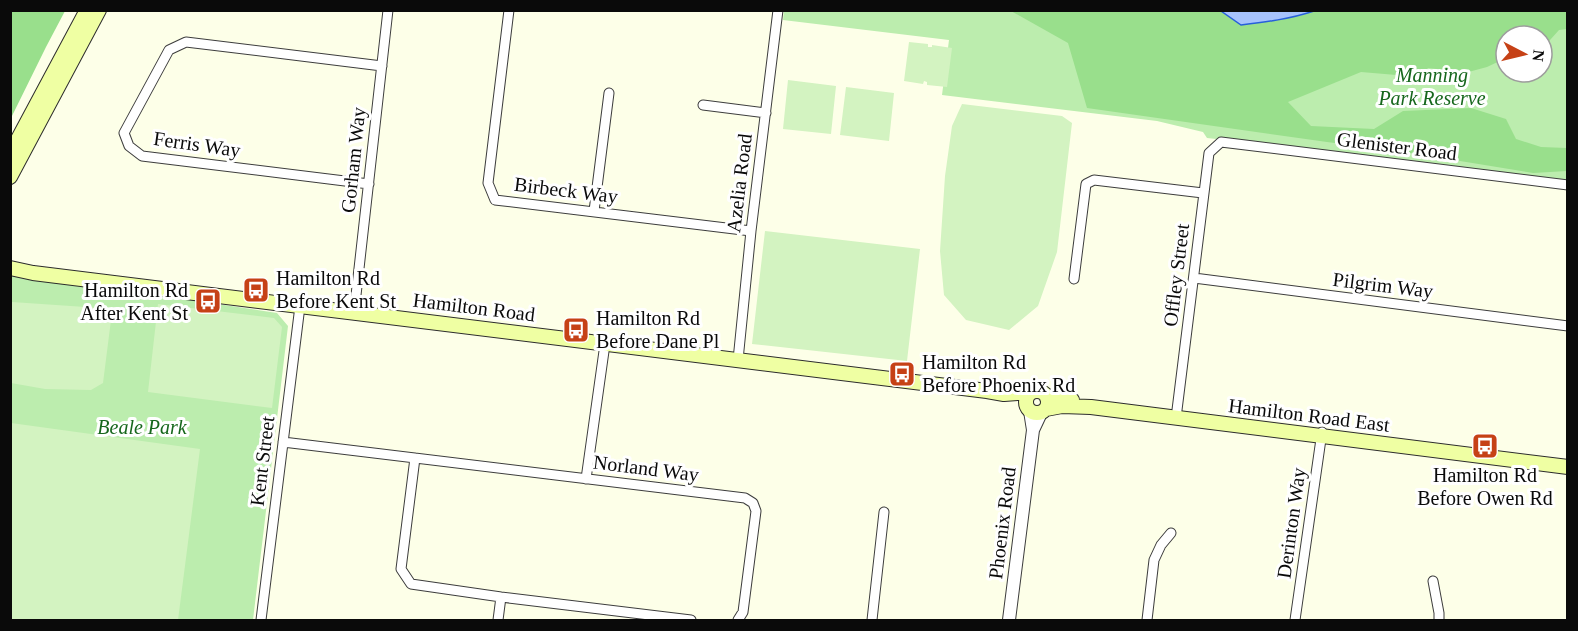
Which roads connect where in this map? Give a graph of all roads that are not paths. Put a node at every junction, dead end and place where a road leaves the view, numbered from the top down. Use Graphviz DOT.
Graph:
graph roads {
  1 [pos="87,10"];
  2 [pos="99,10"];
  3 [pos="388,10"];
  4 [pos="509,10"];
  5 [pos="778,10"];
  6 [pos="382,66"];
  7 [pos="609,93"];
  8 [pos="703,105"];
  9 [pos="766,113"];
  10 [pos="1221,142"];
  11 [pos="10,154"];
  12 [pos="10,177"];
  13 [pos="369,184"];
  14 [pos="1568,185"];
  15 [pos="1203,193"];
  16 [pos="594,211"];
  17 [pos="751,231"];
  18 [pos="10,268"];
  19 [pos="1194,278"];
  20 [pos="1074,279"];
  21 [pos="300,306"];
  22 [pos="354,313"];
  23 [pos="1568,326"];
  24 [pos="605,344"];
  25 [pos="738,360"];
  26 [pos="1004,394"];
  27 [pos="1038,408"];
  28 [pos="1177,415"];
  29 [pos="1322,433"];
  30 [pos="283,442"];
  31 [pos="415,458"];
  32 [pos="1568,460"];
  33 [pos="1568,467"];
  34 [pos="586,479"];
  35 [pos="884,512"];
  36 [pos="1171,533"];
  37 [pos="1433,581"];
  38 [pos="501,597"];
  39 [pos="261,621"];
  40 [pos="498,621"];
  41 [pos="691,621"];
  42 [pos="738,621"];
  43 [pos="872,621"];
  44 [pos="1009,621"];
  45 [pos="1147,621"];
  46 [pos="1295,621"];
  47 [pos="1438,621"];
  1 -- 11 [label="main road"];
  2 -- 12 [label="main road"];
  3 -- 6 [label="street, Gorham Way"];
  4 -- 16 [label="street, Birbeck Way"];
  5 -- 9 [label="street, Azelia Road"];
  6 -- 13 [label="street, Gorham Way"];
  6 -- 13 [label="street, Ferris Way"];
  7 -- 16 [label="street"];
  8 -- 9 [label="street"];
  9 -- 17 [label="street, Azelia Road"];
  10 -- 14 [label="street, Glenister Road"];
  10 -- 15 [label="street, Offley Street"];
  13 -- 22 [label="street, Gorham Way"];
  15 -- 19 [label="street, Offley Street"];
  15 -- 20 [label="street"];
  16 -- 17 [label="street, Birbeck Way"];
  17 -- 25 [label="street, Azelia Road"];
  18 -- 21 [label="main road, Hamilton Road"];
  19 -- 23 [label="street, Pilgrim Way"];
  19 -- 28 [label="street, Offley Street"];
  21 -- 22 [label="main road, Hamilton Road"];
  21 -- 30 [label="street, Kent Street"];
  22 -- 24 [label="main road, Hamilton Road"];
  24 -- 25 [label="main road, Hamilton Road"];
  24 -- 34 [label="street"];
  25 -- 26 [label="main road, Hamilton Road"];
  26 -- 27 [label="main road, Hamilton Road"];
  26 -- 27 [label="main road, Hamilton Road"];
  27 -- 28 [label="main road, Hamilton Road East"];
  27 -- 44 [label="street, Phoenix Road"];
  28 -- 29 [label="main road, Hamilton Road East"];
  29 -- 32 [label="main road, Hamilton Road East"];
  29 -- 33 [label="main road, Hamilton Road East"];
  29 -- 46 [label="street, Derinton Way"];
  30 -- 31 [label="street, Norland Way"];
  30 -- 39 [label="street, Kent Street"];
  31 -- 34 [label="street, Norland Way"];
  31 -- 38 [label="street"];
  34 -- 42 [label="street, Norland Way"];
  35 -- 43 [label="street"];
  36 -- 45 [label="street"];
  37 -- 47 [label="street"];
  38 -- 40 [label="street"];
  38 -- 41 [label="street"];
}
